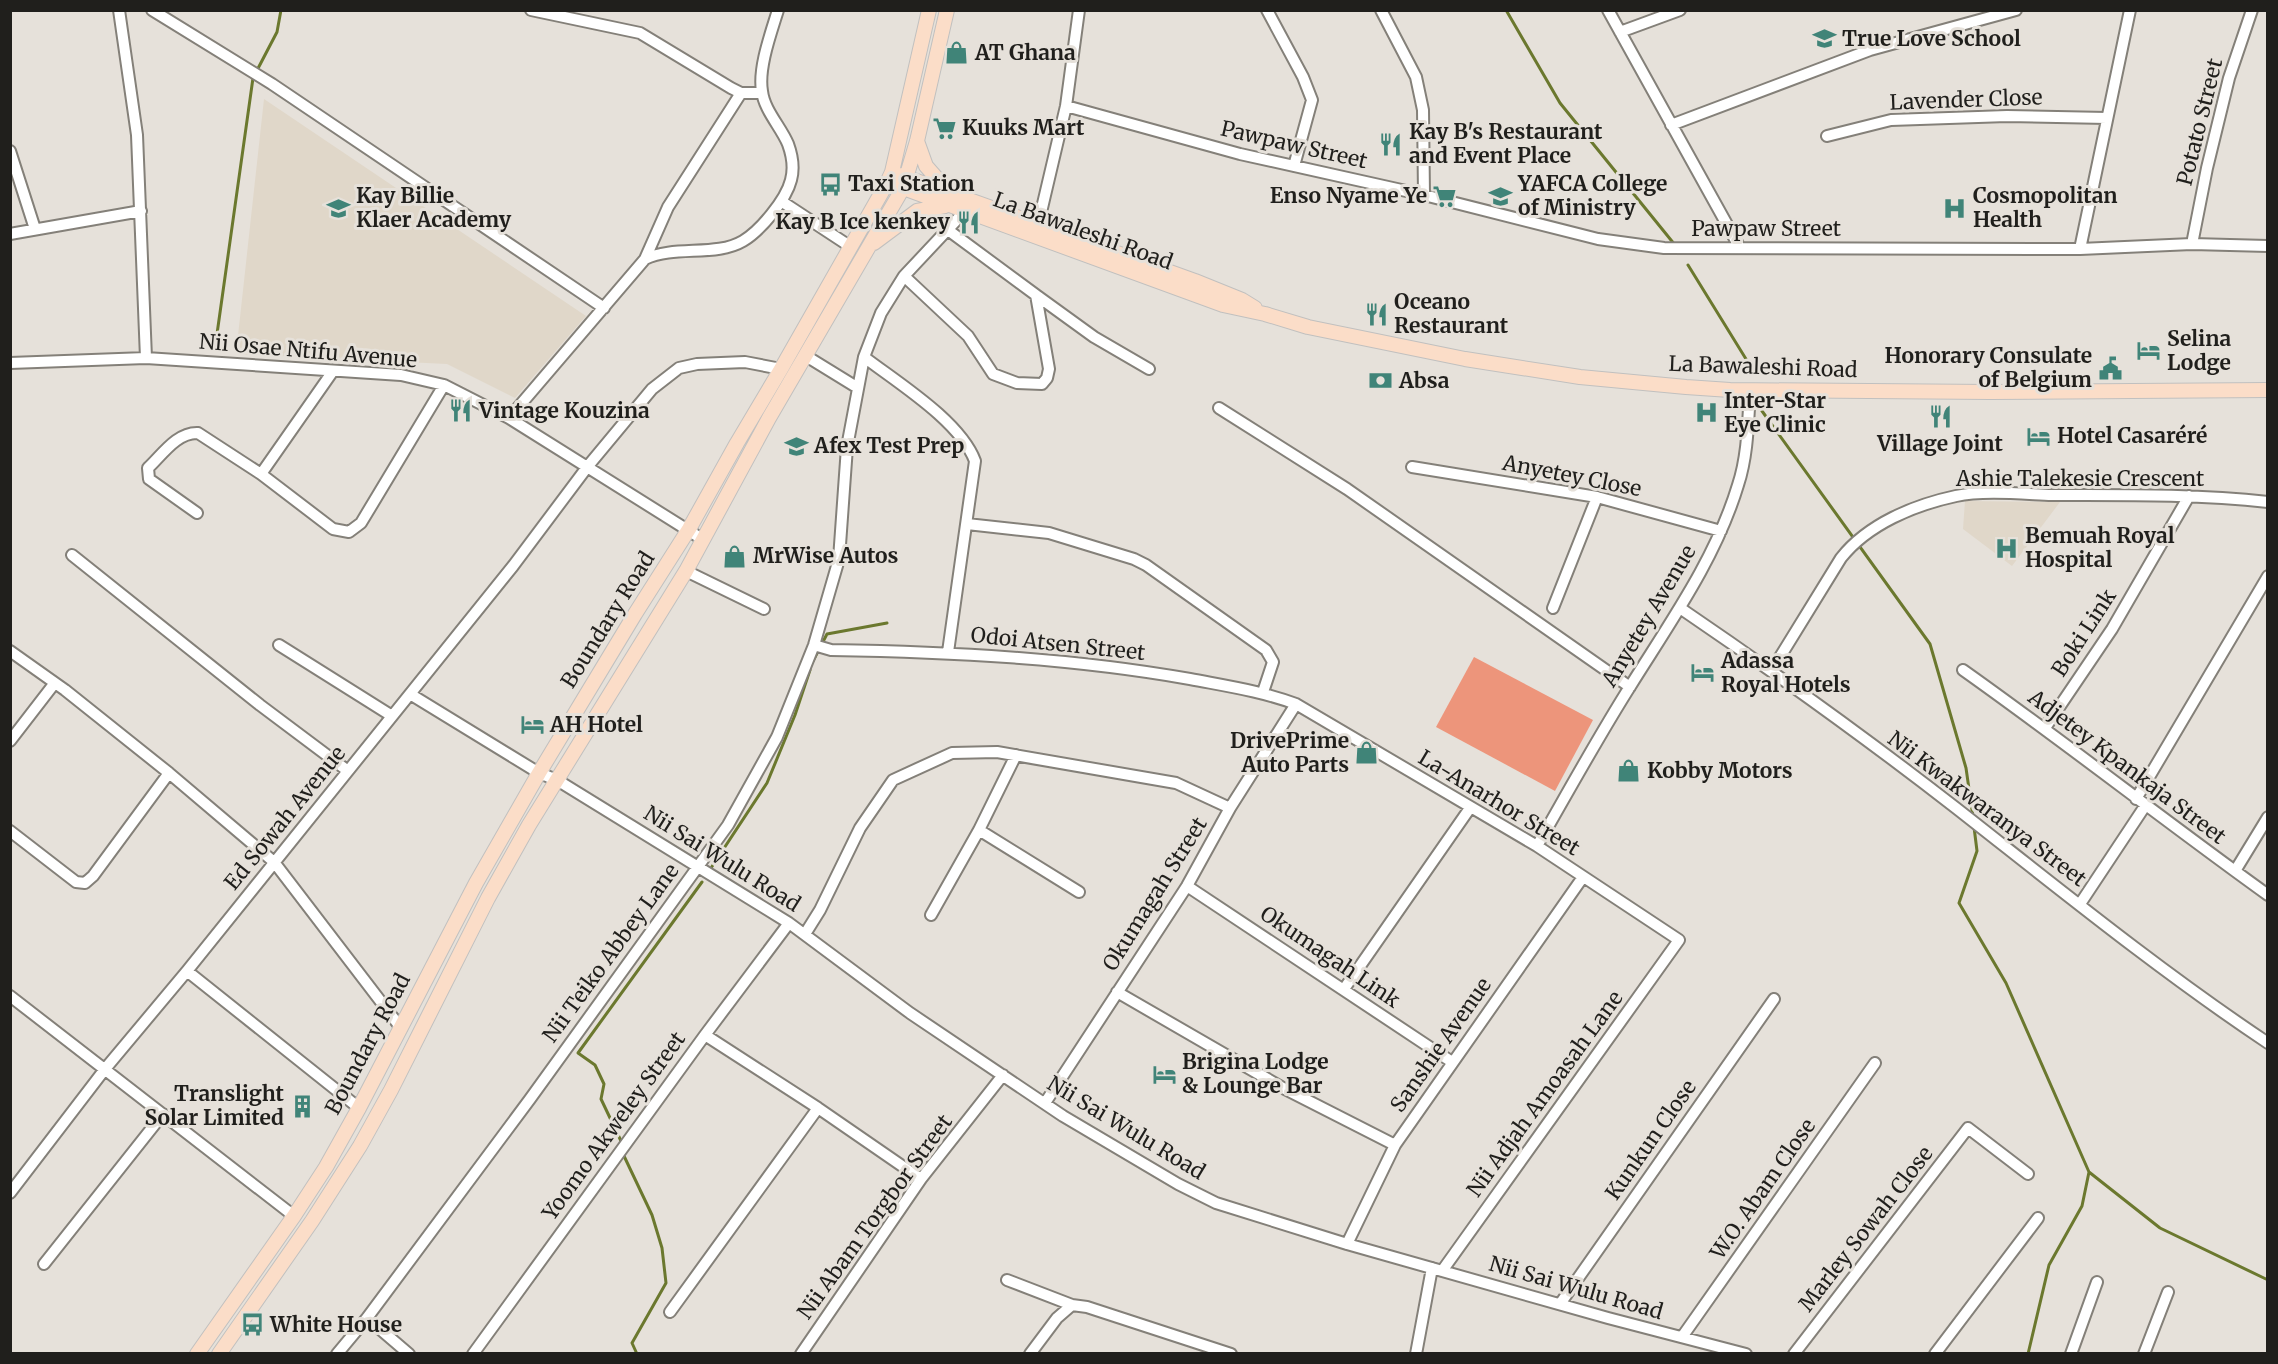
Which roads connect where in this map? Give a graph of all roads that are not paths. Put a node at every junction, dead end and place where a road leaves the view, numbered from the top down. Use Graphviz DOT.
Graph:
graph roads {
  1 [pos="119,10"];
  2 [pos="152,10"];
  3 [pos="531,10"];
  4 [pos="778,10"];
  5 [pos="929,10"];
  6 [pos="947,10"];
  7 [pos="1079,10"];
  8 [pos="1267,10"];
  9 [pos="1381,10"];
  10 [pos="1608,10"];
  11 [pos="1680,10"];
  12 [pos="2016,10"];
  13 [pos="2130,10"];
  14 [pos="2252,10"];
  15 [pos="1620,32"];
  16 [pos="741,93"];
  17 [pos="762,93"];
  18 [pos="1066,106"];
  19 [pos="2107,117"];
  20 [pos="1671,125"];
  21 [pos="1827,136"];
  22 [pos="916,141"];
  23 [pos="10,151"];
  24 [pos="1294,166"];
  25 [pos="890,177"];
  26 [pos="905,183"];
  27 [pos="1424,195"];
  28 [pos="949,199"];
  29 [pos="781,201"];
  30 [pos="141,211"];
  31 [pos="965,211"];
  32 [pos="1038,225"];
  33 [pos="35,229"];
  34 [pos="948,230"];
  35 [pos="10,234"];
  36 [pos="2192,244"];
  37 [pos="2268,246"];
  38 [pos="851,247"];
  39 [pos="867,248"];
  40 [pos="1740,248"];
  41 [pos="2080,249"];
  42 [pos="645,259"];
  43 [pos="904,276"];
  44 [pos="1036,295"];
  45 [pos="604,308"];
  46 [pos="1265,314"];
  47 [pos="806,356"];
  48 [pos="864,357"];
  49 [pos="146,358"];
  50 [pos="10,363"];
  51 [pos="781,369"];
  52 [pos="1149,369"];
  53 [pos="333,370"];
  54 [pos="444,385"];
  55 [pos="858,388"];
  56 [pos="1750,390"];
  57 [pos="2268,390"];
  58 [pos="1219,408"];
  59 [pos="509,418"];
  60 [pos="588,466"];
  61 [pos="1412,468"];
  62 [pos="261,474"];
  63 [pos="1597,496"];
  64 [pos="2189,496"];
  65 [pos="2268,502"];
  66 [pos="197,513"];
  67 [pos="967,524"];
  68 [pos="689,530"];
  69 [pos="1721,531"];
  70 [pos="702,539"];
  71 [pos="72,555"];
  72 [pos="686,571"];
  73 [pos="2268,576"];
  74 [pos="1553,608"];
  75 [pos="1680,608"];
  76 [pos="764,609"];
  77 [pos="279,645"];
  78 [pos="816,646"];
  79 [pos="10,651"];
  80 [pos="948,652"];
  81 [pos="1772,670"];
  82 [pos="1963,670"];
  83 [pos="54,684"];
  84 [pos="1630,687"];
  85 [pos="1263,692"];
  86 [pos="410,694"];
  87 [pos="1296,704"];
  88 [pos="392,716"];
  89 [pos="2044,728"];
  90 [pos="10,741"];
  91 [pos="1016,755"];
  92 [pos="348,771"];
  93 [pos="169,773"];
  94 [pos="539,773"];
  95 [pos="557,780"];
  96 [pos="2141,803"];
  97 [pos="1230,808"];
  98 [pos="1470,808"];
  99 [pos="2268,817"];
  100 [pos="979,830"];
  101 [pos="10,831"];
  102 [pos="1537,846"];
  103 [pos="274,862"];
  104 [pos="697,866"];
  105 [pos="2235,872"];
  106 [pos="1582,877"];
  107 [pos="1187,886"];
  108 [pos="1079,892"];
  109 [pos="2268,896"];
  110 [pos="2080,904"];
  111 [pos="931,915"];
  112 [pos="789,923"];
  113 [pos="805,934"];
  114 [pos="1679,940"];
  115 [pos="187,971"];
  116 [pos="1344,989"];
  117 [pos="1117,993"];
  118 [pos="10,996"];
  119 [pos="1774,999"];
  120 [pos="401,1028"];
  121 [pos="705,1035"];
  122 [pos="2268,1043"];
  123 [pos="1452,1062"];
  124 [pos="1875,1063"];
  125 [pos="105,1069"];
  126 [pos="1003,1075"];
  127 [pos="1045,1103"];
  128 [pos="359,1108"];
  129 [pos="818,1108"];
  130 [pos="163,1114"];
  131 [pos="1395,1145"];
  132 [pos="2028,1174"];
  133 [pos="921,1179"];
  134 [pos="10,1193"];
  135 [pos="294,1216"];
  136 [pos="2038,1218"];
  137 [pos="1347,1244"];
  138 [pos="44,1264"];
  139 [pos="1437,1269"];
  140 [pos="1007,1280"];
  141 [pos="2097,1282"];
  142 [pos="2168,1292"];
  143 [pos="1560,1304"];
  144 [pos="1072,1305"];
  145 [pos="670,1312"];
  146 [pos="367,1318"];
  147 [pos="1682,1337"];
  148 [pos="197,1353"];
  149 [pos="219,1353"];
  150 [pos="337,1353"];
  151 [pos="409,1353"];
  152 [pos="473,1353"];
  153 [pos="801,1353"];
  154 [pos="1030,1353"];
  155 [pos="1231,1353"];
  156 [pos="1416,1353"];
  157 [pos="1746,1353"];
  158 [pos="1794,1353"];
  159 [pos="1935,1353"];
  160 [pos="2071,1353"];
  161 [pos="2144,1353"];
  1 -- 30 [label="street"];
  2 -- 45 [label="street"];
  3 -- 16 [label="street"];
  4 -- 17 [label="street"];
  5 -- 25 [label="main road, Boundary Road"];
  6 -- 22 [label="main road, Boundary Road"];
  7 -- 18 [label="street"];
  8 -- 24 [label="street"];
  9 -- 27 [label="street"];
  10 -- 15 [label="street"];
  11 -- 15 [label="street"];
  12 -- 20 [label="street"];
  13 -- 19 [label="street"];
  14 -- 36 [label="street, Potato Street"];
  15 -- 20 [label="street"];
  16 -- 17 [label="street"];
  16 -- 42 [label="street"];
  17 -- 29 [label="street"];
  18 -- 24 [label="street, Pawpaw Street"];
  18 -- 32 [label="street"];
  19 -- 21 [label="street, Lavender Close"];
  19 -- 41 [label="street"];
  20 -- 40 [label="street"];
  22 -- 26 [label="main road, Boundary Road"];
  22 -- 28 [label="main road"];
  23 -- 33 [label="street"];
  24 -- 27 [label="street, Pawpaw Street"];
  25 -- 26 [label="main road, La Bawaleshi Road"];
  25 -- 38 [label="main road, Boundary Road"];
  26 -- 28 [label="main road, La Bawaleshi Road"];
  26 -- 39 [label="main road, Boundary Road"];
  27 -- 40 [label="street, Pawpaw Street"];
  28 -- 31 [label="main road, La Bawaleshi Road"];
  28 -- 32 [label="main road, La Bawaleshi Road"];
  28 -- 39 [label="main road"];
  29 -- 38 [label="street"];
  29 -- 42 [label="street"];
  30 -- 33 [label="street"];
  30 -- 49 [label="street"];
  31 -- 34 [label="street, Nii Teiko Abbey Lane"];
  31 -- 46 [label="main road, La Bawaleshi Road"];
  32 -- 46 [label="main road, La Bawaleshi Road"];
  33 -- 35 [label="street"];
  34 -- 43 [label="street, Nii Teiko Abbey Lane"];
  34 -- 44 [label="street"];
  36 -- 37 [label="street, Pawpaw Street"];
  36 -- 41 [label="street, Pawpaw Street"];
  38 -- 51 [label="main road, Boundary Road"];
  39 -- 47 [label="main road, Boundary Road"];
  40 -- 41 [label="street, Pawpaw Street"];
  42 -- 45 [label="street"];
  43 -- 44 [label="street"];
  43 -- 48 [label="street, Nii Teiko Abbey Lane"];
  44 -- 52 [label="street"];
  45 -- 59 [label="street"];
  46 -- 56 [label="main road, La Bawaleshi Road"];
  47 -- 55 [label="street"];
  47 -- 70 [label="main road, Boundary Road"];
  48 -- 55 [label="street, Nii Teiko Abbey Lane"];
  48 -- 67 [label="street"];
  49 -- 50 [label="street, Nii Osae Ntifu Avenue"];
  49 -- 53 [label="street, Nii Osae Ntifu Avenue"];
  51 -- 60 [label="street, Ed Sowah Avenue"];
  51 -- 68 [label="main road, Boundary Road"];
  53 -- 54 [label="street, Nii Osae Ntifu Avenue"];
  53 -- 62 [label="street"];
  54 -- 59 [label="street, Nii Osae Ntifu Avenue"];
  54 -- 62 [label="street"];
  55 -- 78 [label="street, Nii Teiko Abbey Lane"];
  56 -- 57 [label="main road, La Bawaleshi Road"];
  56 -- 69 [label="street, Anyetey Avenue"];
  58 -- 84 [label="street"];
  59 -- 60 [label="street, Nii Osae Ntifu Avenue"];
  60 -- 68 [label="street, Nii Osae Ntifu Avenue"];
  60 -- 86 [label="street, Ed Sowah Avenue"];
  61 -- 63 [label="street, Anyetey Close"];
  62 -- 66 [label="street"];
  63 -- 69 [label="street, Anyetey Close"];
  63 -- 74 [label="street"];
  64 -- 65 [label="street, Ashie Talekesie Crescent"];
  64 -- 81 [label="street, Ashie Talekesie Crescent"];
  64 -- 89 [label="street, Boki Link"];
  67 -- 80 [label="street"];
  67 -- 85 [label="street"];
  68 -- 70 [label="street, Nii Osae Ntifu Avenue"];
  68 -- 94 [label="main road, Boundary Road"];
  69 -- 75 [label="street, Anyetey Avenue"];
  70 -- 72 [label="main road, Boundary Road"];
  71 -- 92 [label="street"];
  72 -- 76 [label="street"];
  72 -- 95 [label="main road, Boundary Road"];
  73 -- 96 [label="street"];
  75 -- 81 [label="street, Nii Kwakwaranya Street"];
  75 -- 84 [label="street, Anyetey Avenue"];
  77 -- 88 [label="street"];
  78 -- 80 [label="street, Odoi Atsen Street"];
  78 -- 104 [label="street, Nii Teiko Abbey Lane"];
  79 -- 83 [label="street"];
  80 -- 85 [label="street, Odoi Atsen Street"];
  81 -- 110 [label="street, Nii Kwakwaranya Street"];
  82 -- 89 [label="street, Adjetey Kpankaja Street"];
  83 -- 90 [label="street"];
  83 -- 93 [label="street"];
  84 -- 102 [label="street, Anyetey Avenue"];
  85 -- 87 [label="street, Odoi Atsen Street"];
  86 -- 88 [label="street, Ed Sowah Avenue"];
  86 -- 94 [label="street, Nii Sai Wulu Road"];
  87 -- 97 [label="street, Okumagah Street"];
  87 -- 98 [label="street, La-Anarhor Street"];
  88 -- 92 [label="street, Ed Sowah Avenue"];
  89 -- 96 [label="street, Adjetey Kpankaja Street"];
  91 -- 97 [label="street"];
  91 -- 100 [label="street"];
  91 -- 113 [label="street"];
  92 -- 103 [label="street, Ed Sowah Avenue"];
  93 -- 101 [label="street"];
  93 -- 103 [label="street"];
  94 -- 95 [label="street, Nii Sai Wulu Road"];
  94 -- 120 [label="main road, Boundary Road"];
  95 -- 104 [label="street, Nii Sai Wulu Road"];
  95 -- 149 [label="main road, Boundary Road"];
  96 -- 105 [label="street, Adjetey Kpankaja Street"];
  96 -- 110 [label="street"];
  97 -- 107 [label="street, Okumagah Street"];
  98 -- 102 [label="street, La-Anarhor Street"];
  98 -- 116 [label="street"];
  99 -- 105 [label="street"];
  100 -- 108 [label="street"];
  100 -- 111 [label="street"];
  102 -- 106 [label="street, La-Anarhor Street"];
  103 -- 115 [label="street, Ed Sowah Avenue"];
  103 -- 120 [label="street"];
  104 -- 112 [label="street, Nii Sai Wulu Road"];
  104 -- 146 [label="street, Nii Teiko Abbey Lane"];
  105 -- 109 [label="street, Adjetey Kpankaja Street"];
  106 -- 114 [label="street, La-Anarhor Street"];
  106 -- 123 [label="street, Sanshie Avenue"];
  107 -- 116 [label="street, Okumagah Link"];
  107 -- 117 [label="street, Okumagah Street"];
  110 -- 122 [label="street, Nii Kwakwaranya Street"];
  112 -- 113 [label="street, Nii Sai Wulu Road"];
  112 -- 121 [label="street, Yoomo Akweley Street"];
  113 -- 126 [label="street, Nii Sai Wulu Road"];
  114 -- 139 [label="street, Nii Adjah Amoasah Lane"];
  115 -- 125 [label="street, Ed Sowah Avenue"];
  115 -- 128 [label="street"];
  116 -- 123 [label="street, Okumagah Link"];
  117 -- 127 [label="street, Okumagah Street"];
  117 -- 131 [label="street"];
  118 -- 125 [label="street"];
  119 -- 143 [label="street, Kunkun Close"];
  120 -- 128 [label="main road, Boundary Road"];
  121 -- 129 [label="street"];
  121 -- 152 [label="street, Yoomo Akweley Street"];
  123 -- 131 [label="street, Sanshie Avenue"];
  124 -- 147 [label="street, W.O. Abam Close"];
  125 -- 130 [label="street"];
  125 -- 134 [label="street, Ed Sowah Avenue"];
  126 -- 127 [label="street, Nii Sai Wulu Road"];
  126 -- 133 [label="street, Nii Abam Torgbor Street"];
  127 -- 137 [label="street, Nii Sai Wulu Road"];
  128 -- 135 [label="main road, Boundary Road"];
  129 -- 133 [label="street"];
  129 -- 145 [label="street"];
  130 -- 135 [label="street"];
  130 -- 138 [label="street"];
  131 -- 137 [label="street, Sanshie Avenue"];
  132 -- 158 [label="street, Marley Sowah Close"];
  133 -- 153 [label="street, Nii Abam Torgbor Street"];
  135 -- 148 [label="main road, Boundary Road"];
  136 -- 159 [label="street"];
  137 -- 139 [label="street, Nii Sai Wulu Road"];
  139 -- 143 [label="street, Nii Sai Wulu Road"];
  139 -- 156 [label="street"];
  140 -- 144 [label="street"];
  141 -- 160 [label="street"];
  142 -- 161 [label="street"];
  143 -- 147 [label="street, Nii Sai Wulu Road"];
  144 -- 154 [label="street"];
  144 -- 155 [label="street"];
  146 -- 150 [label="street, Nii Teiko Abbey Lane"];
  146 -- 151 [label="street"];
  147 -- 157 [label="street, Nii Sai Wulu Road"];
}
